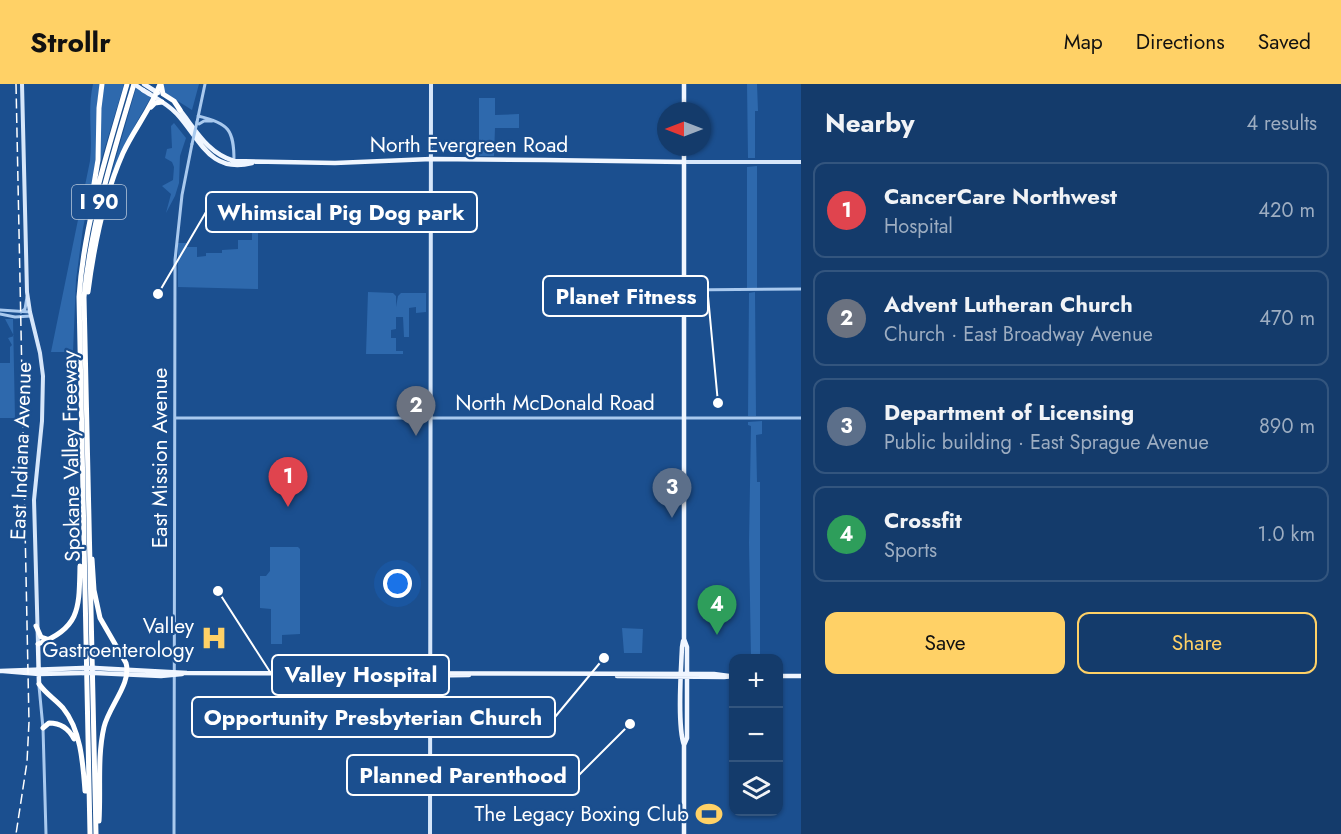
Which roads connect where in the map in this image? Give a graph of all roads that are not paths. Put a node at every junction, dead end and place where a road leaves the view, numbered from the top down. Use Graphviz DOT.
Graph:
graph roads {
  1 [pos="24,84"];
  2 [pos="102,84"];
  3 [pos="127,84"];
  4 [pos="134,84"];
  5 [pos="160,84"];
  6 [pos="205,84"];
  7 [pos="431,84"];
  8 [pos="684,84"];
  9 [pos="144,86"];
  10 [pos="155,94"];
  11 [pos="162,102"];
  12 [pos="684,102"];
  13 [pos="200,107"];
  14 [pos="150,108"];
  15 [pos="180,110"];
  16 [pos="198,116"];
  17 [pos="209,119"];
  18 [pos="217,121"];
  19 [pos="198,123"];
  20 [pos="234,147"];
  21 [pos="219,156"];
  22 [pos="684,156"];
  23 [pos="431,159"];
  24 [pos="684,162"];
  25 [pos="801,162"];
  26 [pos="234,163"];
  27 [pos="91,212"];
  28 [pos="801,289"];
  29 [pos="684,290"];
  30 [pos="27,292"];
  31 [pos="0,312"];
  32 [pos="21,312"];
  33 [pos="30,314"];
  34 [pos="86,323"];
  35 [pos="175,418"];
  36 [pos="430,418"];
  37 [pos="684,418"];
  38 [pos="801,418"];
  39 [pos="90,488"];
  40 [pos="82,489"];
  41 [pos="36,626"];
  42 [pos="51,639"];
  43 [pos="38,644"];
  44 [pos="39,658"];
  45 [pos="55,669"];
  46 [pos="83,670"];
  47 [pos="2,671"];
  48 [pos="29,671"];
  49 [pos="39,672"];
  50 [pos="128,672"];
  51 [pos="173,674"];
  52 [pos="430,674"];
  53 [pos="684,675"];
  54 [pos="729,676"];
  55 [pos="783,676"];
  56 [pos="801,676"];
  57 [pos="39,684"];
  58 [pos="44,728"];
  59 [pos="83,762"];
  60 [pos="46,834"];
  61 [pos="89,834"];
  62 [pos="97,834"];
  63 [pos="174,834"];
  64 [pos="430,834"];
  65 [pos="684,834"];
  1 -- 30 [label="main road, East Indiana Avenue"];
  2 -- 27 [label="highway"];
  3 -- 27 [label="highway, Spokane Valley Freeway / I 90"];
  4 -- 9 [label="main road, North Evergreen Road, bridge"];
  4 -- 34 [label="highway, Spokane Valley Freeway / I 90"];
  5 -- 10 [label="highway"];
  5 -- 15 [label="highway"];
  6 -- 13 [label="street"];
  7 -- 23 [label="main road"];
  8 -- 12 [label="main road"];
  9 -- 10 [label="main road, North Evergreen Road"];
  10 -- 11 [label="main road, North Evergreen Road"];
  10 -- 14 [label="highway"];
  10 -- 15 [label="main road, North Evergreen Road"];
  11 -- 14 [label="highway"];
  11 -- 26 [label="main road, North Evergreen Road"];
  13 -- 16 [label="street"];
  13 -- 17 [label="street"];
  14 -- 34 [label="highway"];
  15 -- 21 [label="main road, North Evergreen Road"];
  16 -- 17 [label="street"];
  16 -- 19 [label="street"];
  17 -- 18 [label="street"];
  18 -- 19 [label="street"];
  18 -- 20 [label="street"];
  19 -- 35 [label="street, East Mission Avenue, bridge"];
  20 -- 21 [label="street"];
  20 -- 26 [label="street"];
  21 -- 26 [label="main road, North Evergreen Road"];
  22 -- 24 [label="main road"];
  23 -- 24 [label="main road, North Evergreen Road"];
  23 -- 26 [label="main road, North Evergreen Road"];
  23 -- 36 [label="main road"];
  24 -- 25 [label="main road"];
  24 -- 29 [label="main road"];
  27 -- 40 [label="highway, Spokane Valley Freeway / I 90"];
  28 -- 29 [label="street"];
  29 -- 37 [label="main road"];
  30 -- 32 [label="street"];
  30 -- 33 [label="main road, East Indiana Avenue"];
  31 -- 32 [label="street"];
  31 -- 33 [label="street"];
  32 -- 33 [label="street"];
  33 -- 41 [label="main road, East Indiana Avenue"];
  34 -- 39 [label="highway, Spokane Valley Freeway / I 90"];
  35 -- 36 [label="street, North McDonald Road"];
  35 -- 51 [label="street, East Mission Avenue"];
  36 -- 37 [label="street, North McDonald Road"];
  36 -- 52 [label="main road"];
  37 -- 38 [label="street, North McDonald Road"];
  37 -- 53 [label="main road"];
  39 -- 50 [label="highway"];
  39 -- 62 [label="highway, Spokane Valley Freeway / I 90"];
  40 -- 42 [label="highway"];
  40 -- 61 [label="highway, Spokane Valley Freeway / I 90"];
  41 -- 42 [label="highway"];
  41 -- 43 [label="main road, East Indiana Avenue"];
  42 -- 43 [label="highway"];
  43 -- 44 [label="main road, East Indiana Avenue"];
  44 -- 45 [label="main road"];
  44 -- 48 [label="main road"];
  44 -- 49 [label="main road, East Indiana Avenue"];
  45 -- 46 [label="main road"];
  45 -- 49 [label="main road"];
  46 -- 49 [label="main road"];
  46 -- 50 [label="main road, bridge"];
  47 -- 48 [label="main road"];
  48 -- 49 [label="main road"];
  48 -- 57 [label="main road"];
  49 -- 57 [label="main road, East Indiana Avenue"];
  50 -- 51 [label="main road"];
  50 -- 62 [label="highway"];
  51 -- 52 [label="main road"];
  51 -- 63 [label="street, East Mission Avenue"];
  52 -- 53 [label="main road"];
  52 -- 64 [label="main road"];
  53 -- 54 [label="main road"];
  53 -- 65 [label="main road"];
  55 -- 56 [label="main road"];
  57 -- 58 [label="street"];
  57 -- 59 [label="highway"];
  58 -- 59 [label="highway"];
  58 -- 60 [label="street"];
  59 -- 61 [label="highway"];
}
